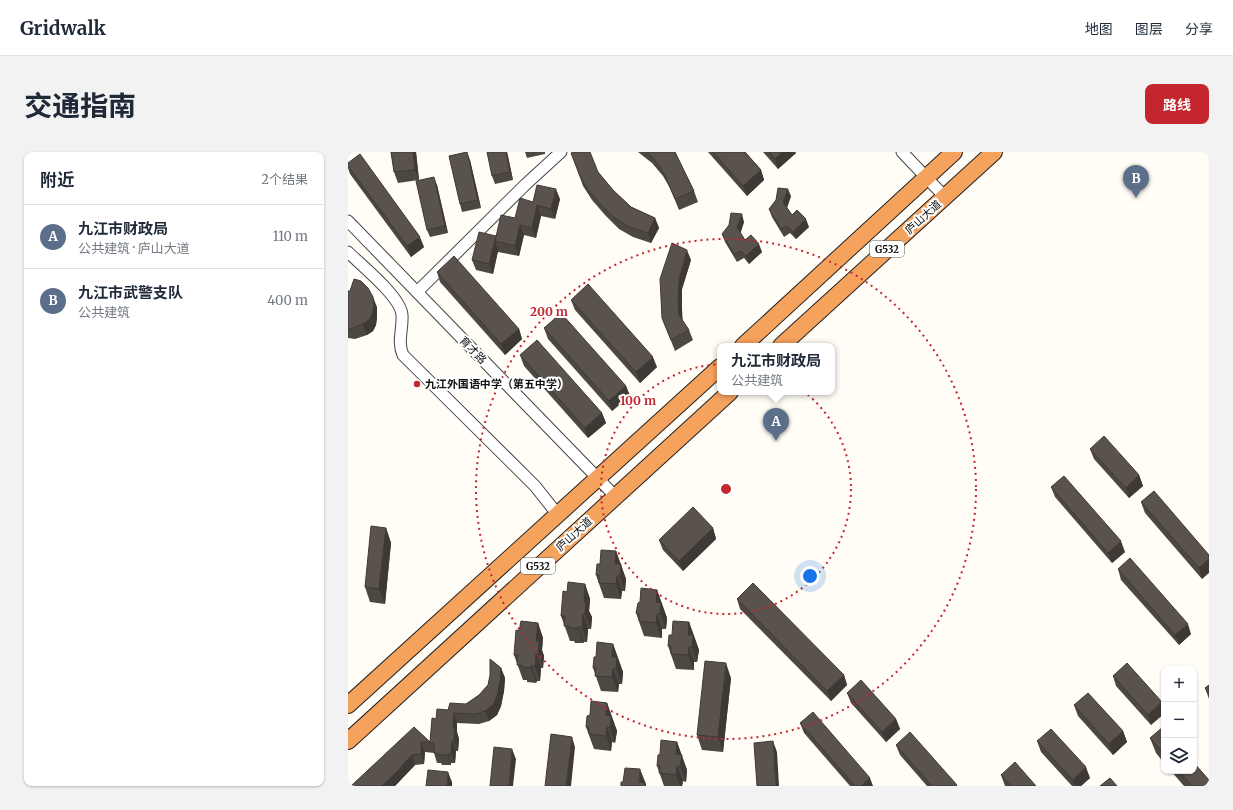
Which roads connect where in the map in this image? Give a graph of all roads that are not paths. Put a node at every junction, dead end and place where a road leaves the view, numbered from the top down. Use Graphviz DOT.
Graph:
graph roads {
  1 [pos="561,152"];
  2 [pos="902,152"];
  3 [pos="954,152"];
  4 [pos="994,152"];
  5 [pos="926,177"];
  6 [pos="945,197"];
  7 [pos="348,222"];
  8 [pos="348,252"];
  9 [pos="417,292"];
  10 [pos="746,343"];
  11 [pos="784,343"];
  12 [pos="717,370"];
  13 [pos="727,395"];
  14 [pos="598,479"];
  15 [pos="615,496"];
  16 [pos="558,515"];
  17 [pos="348,705"];
  18 [pos="348,741"];
  1 -- 9 [label="street"];
  2 -- 5 [label="street"];
  3 -- 5 [label="highway, G532"];
  4 -- 6 [label="highway, 庐山大道 / G532"];
  5 -- 6 [label="street"];
  5 -- 10 [label="highway, G532"];
  6 -- 11 [label="highway, 庐山大道 / G532"];
  7 -- 9 [label="street, 育才路"];
  8 -- 16 [label="street"];
  9 -- 14 [label="street, 育才路"];
  12 -- 14 [label="highway, G532"];
  13 -- 15 [label="highway, 庐山大道 / G532"];
  14 -- 15 [label="street, 育才路"];
  14 -- 16 [label="highway, G532"];
  15 -- 18 [label="highway, 庐山大道 / G532"];
  16 -- 17 [label="highway, G532"];
}
